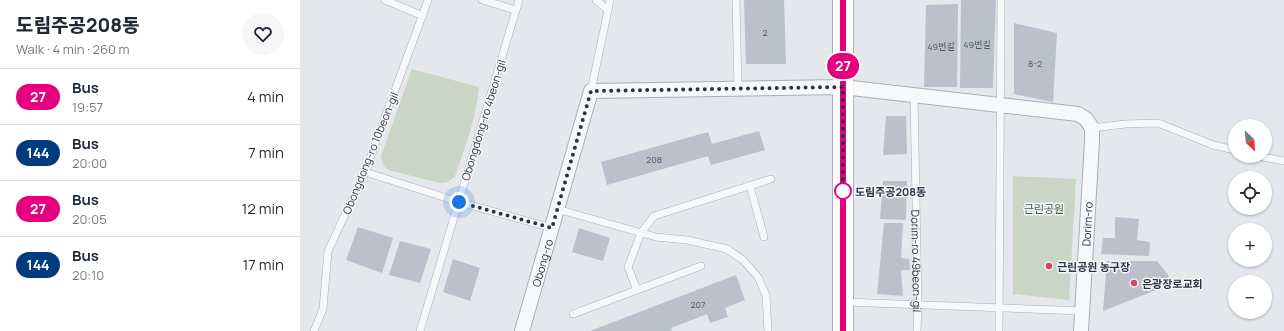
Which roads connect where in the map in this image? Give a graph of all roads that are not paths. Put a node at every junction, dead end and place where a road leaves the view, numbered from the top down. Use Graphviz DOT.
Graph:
graph roads {
  1 [pos="385,0"];
  2 [pos="428,0"];
  3 [pos="482,0"];
  4 [pos="519,0"];
  5 [pos="596,0"];
  6 [pos="610,0"];
  7 [pos="736,0"];
  8 [pos="843,0"];
  9 [pos="1001,0"];
  10 [pos="516,10"];
  11 [pos="608,10"];
  12 [pos="422,16"];
  13 [pos="843,87"];
  14 [pos="738,89"];
  15 [pos="591,91"];
  16 [pos="914,96"];
  17 [pos="1000,105"];
  18 [pos="1089,123"];
  19 [pos="1228,148"];
  20 [pos="1272,159"];
  21 [pos="1284,161"];
  22 [pos="364,172"];
  23 [pos="771,179"];
  24 [pos="750,186"];
  25 [pos="459,202"];
  26 [pos="557,209"];
  27 [pos="552,228"];
  28 [pos="641,233"];
  29 [pos="764,237"];
  30 [pos="701,266"];
  31 [pos="637,290"];
  32 [pos="843,302"];
  33 [pos="918,305"];
  34 [pos="999,309"];
  35 [pos="1082,312"];
  36 [pos="574,314"];
  37 [pos="314,331"];
  38 [pos="420,331"];
  39 [pos="522,331"];
  40 [pos="768,331"];
  41 [pos="843,331"];
  42 [pos="917,331"];
  43 [pos="999,331"];
  44 [pos="1081,331"];
  1 -- 12 [label="lane"];
  2 -- 12 [label="lane, Obongdong-ro 10beon-gil"];
  3 -- 10 [label="lane"];
  4 -- 10 [label="lane, Obongdong-ro 4beon-gil"];
  5 -- 11 [label="lane"];
  6 -- 11 [label="lane"];
  7 -- 14 [label="lane"];
  8 -- 13 [label="main road"];
  9 -- 17 [label="lane"];
  10 -- 25 [label="lane, Obongdong-ro 4beon-gil"];
  11 -- 15 [label="lane"];
  12 -- 22 [label="lane, Obongdong-ro 10beon-gil"];
  13 -- 14 [label="street"];
  13 -- 16 [label="street"];
  13 -- 32 [label="main road"];
  14 -- 15 [label="street"];
  15 -- 26 [label="street, Obong-ro"];
  16 -- 17 [label="street"];
  16 -- 33 [label="lane, Dorim-ro 49beon-gil"];
  17 -- 18 [label="street"];
  17 -- 34 [label="lane"];
  18 -- 19 [label="lane"];
  18 -- 35 [label="street, Dorim-ro"];
  20 -- 21 [label="lane"];
  22 -- 25 [label="lane"];
  22 -- 37 [label="lane, Obongdong-ro 10beon-gil"];
  23 -- 24 [label="lane"];
  24 -- 28 [label="lane"];
  24 -- 29 [label="lane"];
  25 -- 27 [label="lane"];
  25 -- 38 [label="lane, Obongdong-ro 4beon-gil"];
  26 -- 27 [label="street, Obong-ro"];
  26 -- 28 [label="lane"];
  27 -- 39 [label="street, Obong-ro"];
  28 -- 31 [label="lane"];
  28 -- 40 [label="lane"];
  30 -- 31 [label="lane"];
  31 -- 36 [label="lane"];
  32 -- 33 [label="lane"];
  32 -- 41 [label="main road"];
  33 -- 34 [label="lane"];
  33 -- 42 [label="lane, Dorim-ro 49beon-gil"];
  34 -- 35 [label="lane"];
  34 -- 43 [label="lane"];
  35 -- 44 [label="street, Dorim-ro"];
}
